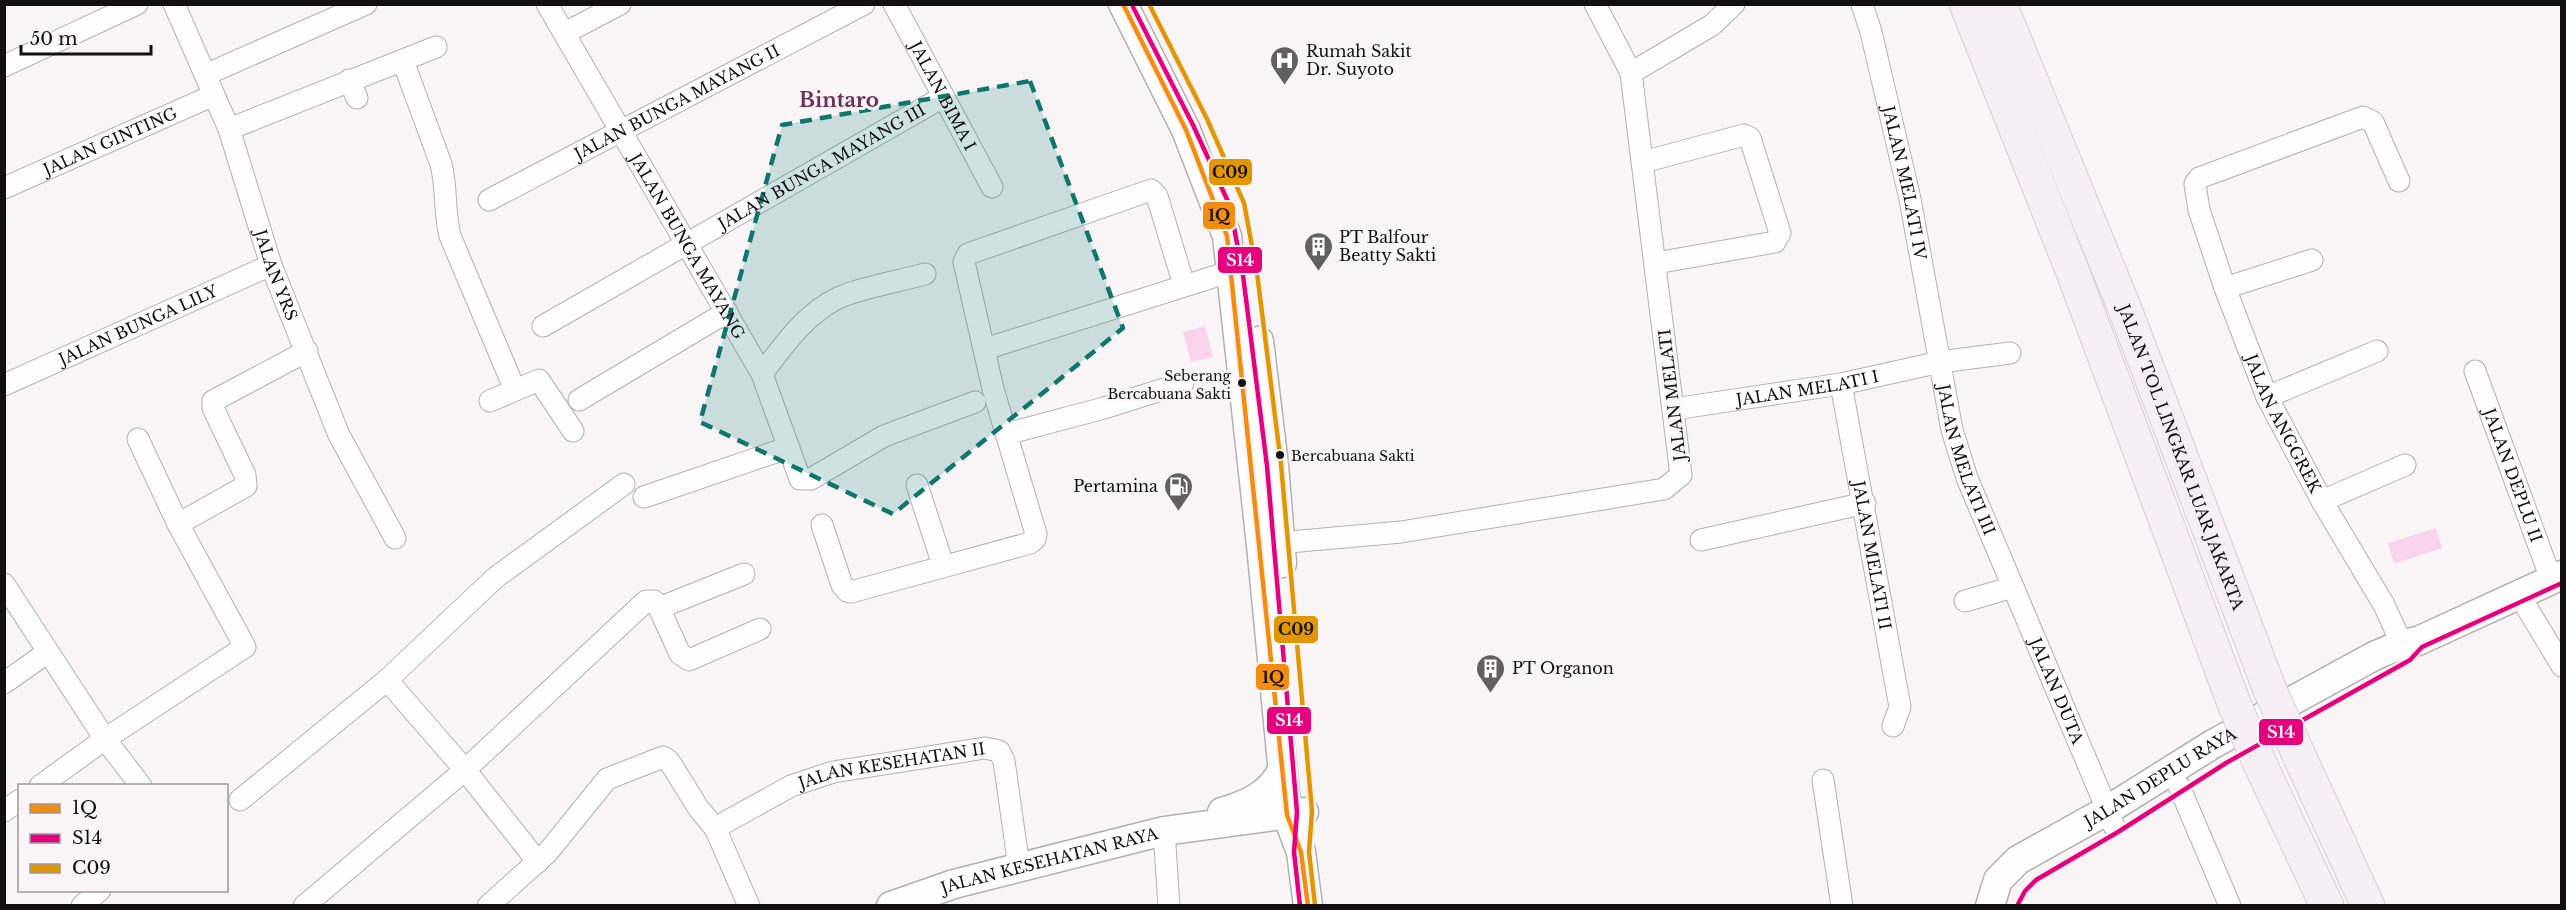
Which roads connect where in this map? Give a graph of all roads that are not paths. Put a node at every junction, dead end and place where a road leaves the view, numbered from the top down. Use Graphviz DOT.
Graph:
graph roads {
  1 [pos="137,4"];
  2 [pos="174,4"];
  3 [pos="366,4"];
  4 [pos="547,4"];
  5 [pos="620,4"];
  6 [pos="864,4"];
  7 [pos="894,4"];
  8 [pos="1123,4"];
  9 [pos="1595,4"];
  10 [pos="1734,4"];
  11 [pos="1862,4"];
  12 [pos="1966,4"];
  13 [pos="2000,4"];
  14 [pos="1142,20"];
  15 [pos="565,33"];
  16 [pos="436,47"];
  17 [pos="403,61"];
  18 [pos="4,66"];
  19 [pos="1631,73"];
  20 [pos="205,75"];
  21 [pos="214,95"];
  22 [pos="943,97"];
  23 [pos="1193,126"];
  24 [pos="229,129"];
  25 [pos="621,130"];
  26 [pos="1643,162"];
  27 [pos="2400,181"];
  28 [pos="992,187"];
  29 [pos="4,188"];
  30 [pos="489,200"];
  31 [pos="687,243"];
  32 [pos="2312,260"];
  33 [pos="1656,263"];
  34 [pos="271,265"];
  35 [pos="1232,271"];
  36 [pos="925,274"];
  37 [pos="1184,285"];
  38 [pos="2225,288"];
  39 [pos="727,312"];
  40 [pos="543,326"];
  41 [pos="985,349"];
  42 [pos="307,351"];
  43 [pos="2377,351"];
  44 [pos="2010,353"];
  45 [pos="1940,362"];
  46 [pos="2475,371"];
  47 [pos="762,374"];
  48 [pos="1183,383"];
  49 [pos="1841,384"];
  50 [pos="4,385"];
  51 [pos="515,390"];
  52 [pos="2266,397"];
  53 [pos="579,400"];
  54 [pos="490,401"];
  55 [pos="975,402"];
  56 [pos="1674,409"];
  57 [pos="573,431"];
  58 [pos="1006,434"];
  59 [pos="138,439"];
  60 [pos="787,448"];
  61 [pos="2405,465"];
  62 [pos="624,484"];
  63 [pos="917,485"];
  64 [pos="644,497"];
  65 [pos="2322,501"];
  66 [pos="1865,503"];
  67 [pos="178,524"];
  68 [pos="822,525"];
  69 [pos="395,538"];
  70 [pos="1701,540"];
  71 [pos="1271,544"];
  72 [pos="1998,554"];
  73 [pos="943,565"];
  74 [pos="744,574"];
  75 [pos="2556,577"];
  76 [pos="4,584"];
  77 [pos="2013,587"];
  78 [pos="2518,593"];
  79 [pos="1965,601"];
  80 [pos="659,608"];
  81 [pos="760,629"];
  82 [pos="2409,646"];
  83 [pos="48,652"];
  84 [pos="2562,666"];
  85 [pos="387,680"];
  86 [pos="4,683"];
  87 [pos="1893,726"];
  88 [pos="105,739"];
  89 [pos="465,770"];
  90 [pos="1282,770"];
  91 [pos="1823,780"];
  92 [pos="43,784"];
  93 [pos="139,784"];
  94 [pos="2179,786"];
  95 [pos="240,800"];
  96 [pos="18,801"];
  97 [pos="4,811"];
  98 [pos="1296,814"];
  99 [pos="2110,819"];
  100 [pos="715,828"];
  101 [pos="1168,830"];
  102 [pos="538,862"];
  103 [pos="1019,867"];
  104 [pos="99,892"];
  105 [pos="82,906"];
  106 [pos="304,906"];
  107 [pos="488,906"];
  108 [pos="749,906"];
  109 [pos="891,906"];
  110 [pos="1169,906"];
  111 [pos="1308,906"];
  112 [pos="1842,906"];
  113 [pos="1990,906"];
  114 [pos="2008,906"];
  115 [pos="2230,906"];
  116 [pos="2327,906"];
  117 [pos="2368,906"];
  1 -- 18 [label="street"];
  2 -- 20 [label="street, JALAN YRS"];
  3 -- 20 [label="street"];
  4 -- 15 [label="street, JALAN BUNGA MAYANG"];
  5 -- 15 [label="street"];
  6 -- 25 [label="street, JALAN BUNGA MAYANG II"];
  7 -- 22 [label="street, JALAN BIMA I"];
  8 -- 14 [label="main road"];
  9 -- 19 [label="street, JALAN MELATI"];
  10 -- 19 [label="street"];
  11 -- 45 [label="street, JALAN MELATI IV"];
  12 -- 116 [label="highway, bridge"];
  13 -- 117 [label="highway, JALAN TOL LINGKAR LUAR JAKARTA, bridge"];
  14 -- 23 [label="main road"];
  15 -- 25 [label="street, JALAN BUNGA MAYANG"];
  16 -- 17 [label="street"];
  17 -- 24 [label="street"];
  17 -- 51 [label="street"];
  19 -- 26 [label="street, JALAN MELATI"];
  20 -- 21 [label="street, JALAN YRS"];
  21 -- 24 [label="street, JALAN YRS"];
  21 -- 29 [label="street, JALAN GINTING"];
  22 -- 28 [label="street, JALAN BIMA I"];
  22 -- 31 [label="street, JALAN BUNGA MAYANG III"];
  23 -- 35 [label="main road"];
  23 -- 71 [label="main road"];
  24 -- 34 [label="street, JALAN YRS"];
  25 -- 30 [label="street, JALAN BUNGA MAYANG II"];
  25 -- 31 [label="street, JALAN BUNGA MAYANG"];
  26 -- 33 [label="street, JALAN MELATI"];
  26 -- 33 [label="street"];
  27 -- 38 [label="street, JALAN ANGGREK"];
  31 -- 39 [label="street, JALAN BUNGA MAYANG"];
  31 -- 40 [label="street, JALAN BUNGA MAYANG III"];
  32 -- 38 [label="street"];
  33 -- 56 [label="street, JALAN MELATI"];
  34 -- 42 [label="street, JALAN YRS"];
  34 -- 50 [label="street, JALAN BUNGA LILY"];
  35 -- 37 [label="street"];
  35 -- 71 [label="main road"];
  36 -- 47 [label="street"];
  37 -- 41 [label="street"];
  37 -- 41 [label="street"];
  38 -- 52 [label="street, JALAN ANGGREK"];
  39 -- 47 [label="street, JALAN BUNGA MAYANG"];
  39 -- 53 [label="street"];
  41 -- 58 [label="street"];
  42 -- 67 [label="street"];
  42 -- 69 [label="street, JALAN YRS"];
  43 -- 52 [label="street"];
  44 -- 45 [label="street, JALAN MELATI I"];
  45 -- 49 [label="street, JALAN MELATI I"];
  45 -- 72 [label="street, JALAN MELATI III"];
  46 -- 75 [label="street, JALAN DEPLU II"];
  47 -- 60 [label="street, JALAN BUNGA MAYANG"];
  48 -- 58 [label="street"];
  49 -- 56 [label="street, JALAN MELATI I"];
  49 -- 66 [label="street, JALAN MELATI II"];
  51 -- 54 [label="street"];
  51 -- 57 [label="street"];
  52 -- 65 [label="street, JALAN ANGGREK"];
  55 -- 60 [label="street, JALAN BUNGA MAYANG"];
  56 -- 71 [label="street, JALAN MELATI"];
  58 -- 73 [label="street"];
  59 -- 67 [label="street"];
  60 -- 64 [label="street"];
  61 -- 65 [label="street"];
  62 -- 85 [label="street"];
  63 -- 73 [label="street"];
  65 -- 82 [label="street, JALAN ANGGREK"];
  66 -- 70 [label="street"];
  66 -- 87 [label="street, JALAN MELATI II"];
  67 -- 88 [label="street"];
  68 -- 73 [label="street"];
  71 -- 90 [label="main road"];
  71 -- 98 [label="main road"];
  72 -- 77 [label="street, JALAN DUTA"];
  74 -- 80 [label="street"];
  75 -- 78 [label="main road, JALAN DEPLU RAYA"];
  76 -- 83 [label="street"];
  77 -- 79 [label="street"];
  77 -- 99 [label="street, JALAN DUTA"];
  78 -- 82 [label="main road, JALAN DEPLU RAYA"];
  78 -- 84 [label="street"];
  80 -- 81 [label="street"];
  80 -- 89 [label="street"];
  82 -- 94 [label="main road, JALAN DEPLU RAYA"];
  82 -- 99 [label="main road, JALAN DEPLU RAYA"];
  83 -- 86 [label="street"];
  83 -- 88 [label="street"];
  85 -- 89 [label="street"];
  85 -- 95 [label="street"];
  88 -- 92 [label="street"];
  88 -- 93 [label="street"];
  89 -- 102 [label="street"];
  89 -- 106 [label="street"];
  90 -- 98 [label="main road"];
  90 -- 101 [label="main road, JALAN KESEHATAN RAYA"];
  91 -- 112 [label="street"];
  94 -- 99 [label="main road, JALAN DEPLU RAYA"];
  94 -- 115 [label="street"];
  96 -- 97 [label="street"];
  98 -- 101 [label="main road, JALAN KESEHATAN RAYA"];
  98 -- 111 [label="main road"];
  99 -- 113 [label="main road, JALAN DEPLU RAYA"];
  99 -- 114 [label="main road, JALAN DEPLU RAYA"];
  100 -- 102 [label="street"];
  100 -- 103 [label="street, JALAN KESEHATAN II"];
  100 -- 108 [label="street"];
  101 -- 103 [label="main road, JALAN KESEHATAN RAYA"];
  101 -- 110 [label="street"];
  102 -- 107 [label="street"];
  103 -- 109 [label="main road, JALAN KESEHATAN RAYA"];
  104 -- 105 [label="street"];
}
